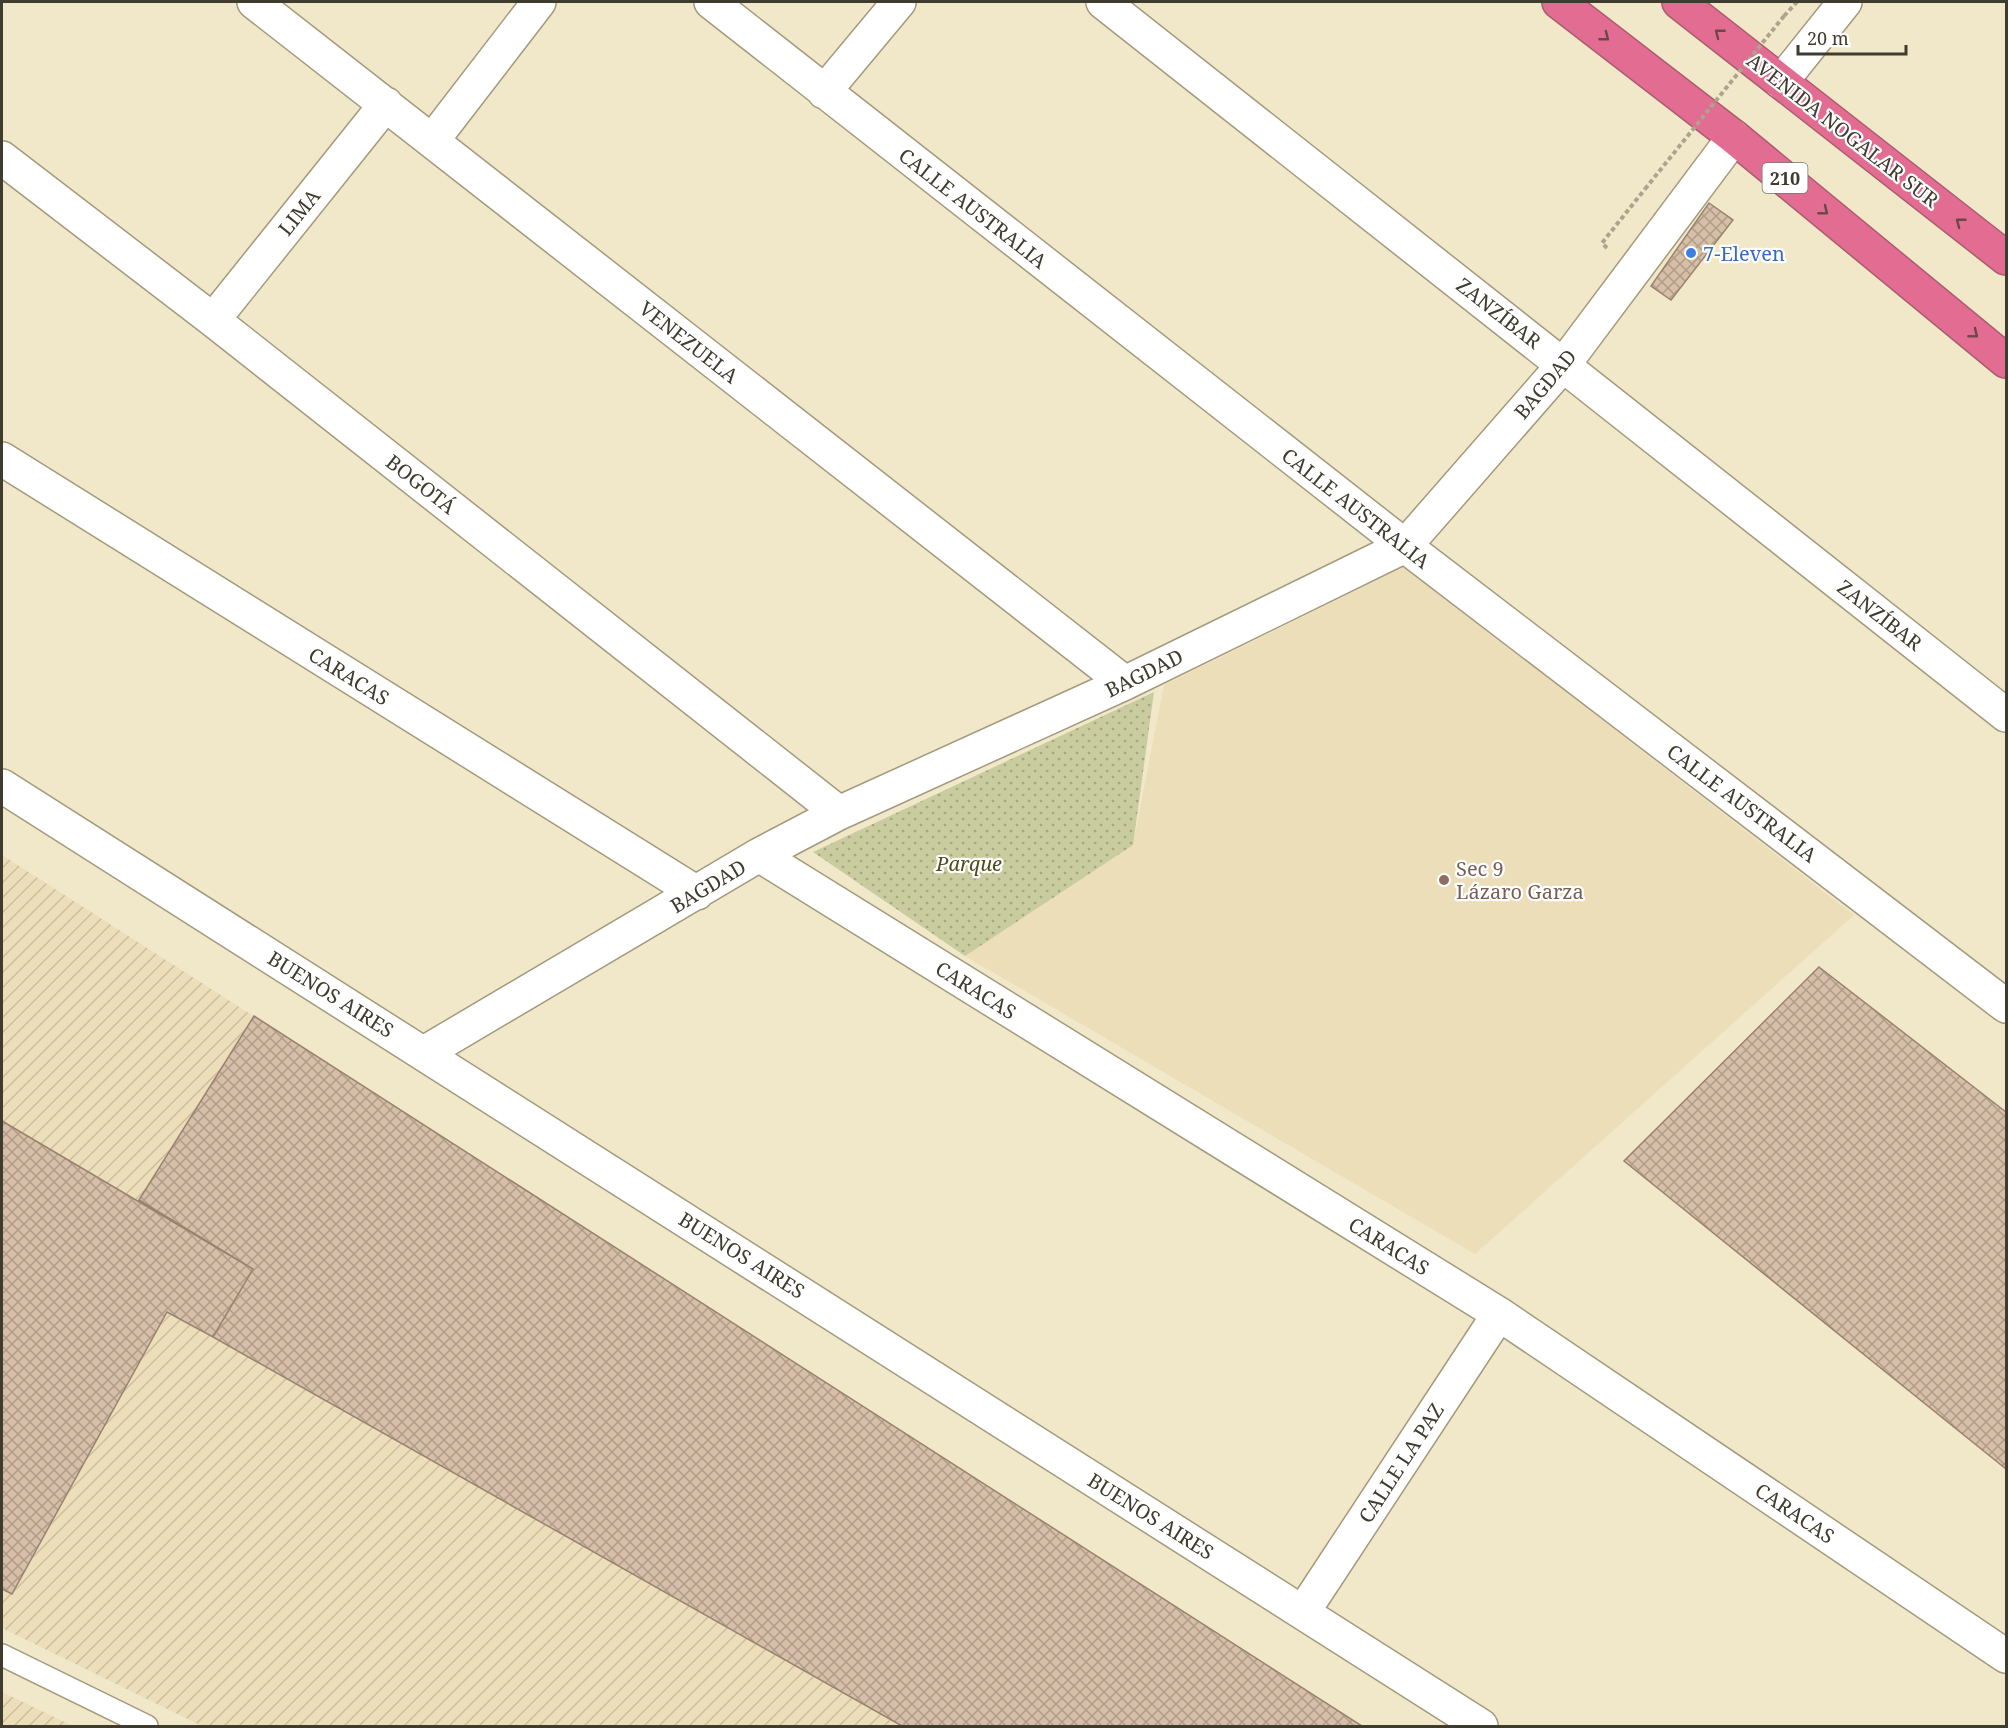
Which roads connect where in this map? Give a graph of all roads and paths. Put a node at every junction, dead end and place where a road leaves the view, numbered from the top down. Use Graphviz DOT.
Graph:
graph roads {
  1 [pos="254,2"];
  2 [pos="539,2"];
  3 [pos="711,2"];
  4 [pos="899,2"];
  5 [pos="1104,2"];
  6 [pos="1559,2"];
  7 [pos="1679,2"];
  8 [pos="1797,2"];
  9 [pos="1845,2"];
  10 [pos="1781,82"];
  11 [pos="824,92"];
  12 [pos="386,104"];
  13 [pos="1734,137"];
  14 [pos="432,141"];
  15 [pos="2,158"];
  16 [pos="1602,243"];
  17 [pos="2007,258"];
  18 [pos="213,320"];
  19 [pos="2007,361"];
  20 [pos="1564,364"];
  21 [pos="2,459"];
  22 [pos="1405,546"];
  23 [pos="1125,683"];
  24 [pos="2007,715"];
  25 [pos="2,786"];
  26 [pos="839,813"];
  27 [pos="759,855"];
  28 [pos="697,892"];
  29 [pos="2007,1006"];
  30 [pos="424,1053"];
  31 [pos="1498,1314"];
  32 [pos="1303,1612"];
  33 [pos="2,1655"];
  34 [pos="2007,1656"];
  35 [pos="147,1726"];
  36 [pos="1480,1726"];
  1 -- 12 [label="street, VENEZUELA"];
  2 -- 14 [label="street"];
  3 -- 11 [label="street, CALLE AUSTRALIA"];
  4 -- 11 [label="street"];
  5 -- 20 [label="street, ZANZÍBAR"];
  6 -- 13 [label="highway, 210, one-way"];
  10 -- 7 [label="highway, AVENIDA NOGALAR SUR, one-way"];
  8 -- 16 [label="path, bridge"];
  9 -- 10 [label="street"];
  17 -- 10 [label="highway, AVENIDA NOGALAR SUR, one-way"];
  11 -- 22 [label="street, CALLE AUSTRALIA"];
  12 -- 14 [label="street, VENEZUELA"];
  12 -- 18 [label="street, LIMA"];
  13 -- 19 [label="highway, 210, one-way"];
  13 -- 20 [label="street, BAGDAD"];
  14 -- 23 [label="street, VENEZUELA"];
  15 -- 18 [label="street, BOGOTÁ"];
  18 -- 26 [label="street, BOGOTÁ"];
  20 -- 22 [label="street, BAGDAD"];
  20 -- 24 [label="street, ZANZÍBAR"];
  21 -- 28 [label="street, CARACAS"];
  22 -- 23 [label="street, BAGDAD"];
  22 -- 29 [label="street, CALLE AUSTRALIA"];
  23 -- 26 [label="street, BAGDAD"];
  25 -- 30 [label="street, BUENOS AIRES"];
  26 -- 27 [label="street, BAGDAD"];
  27 -- 28 [label="street, BAGDAD"];
  27 -- 31 [label="street, CARACAS"];
  28 -- 30 [label="street, BAGDAD"];
  30 -- 32 [label="street, BUENOS AIRES"];
  31 -- 32 [label="street, CALLE LA PAZ"];
  31 -- 34 [label="street, CARACAS"];
  32 -- 36 [label="street, BUENOS AIRES"];
  33 -- 35 [label="lane"];
}
